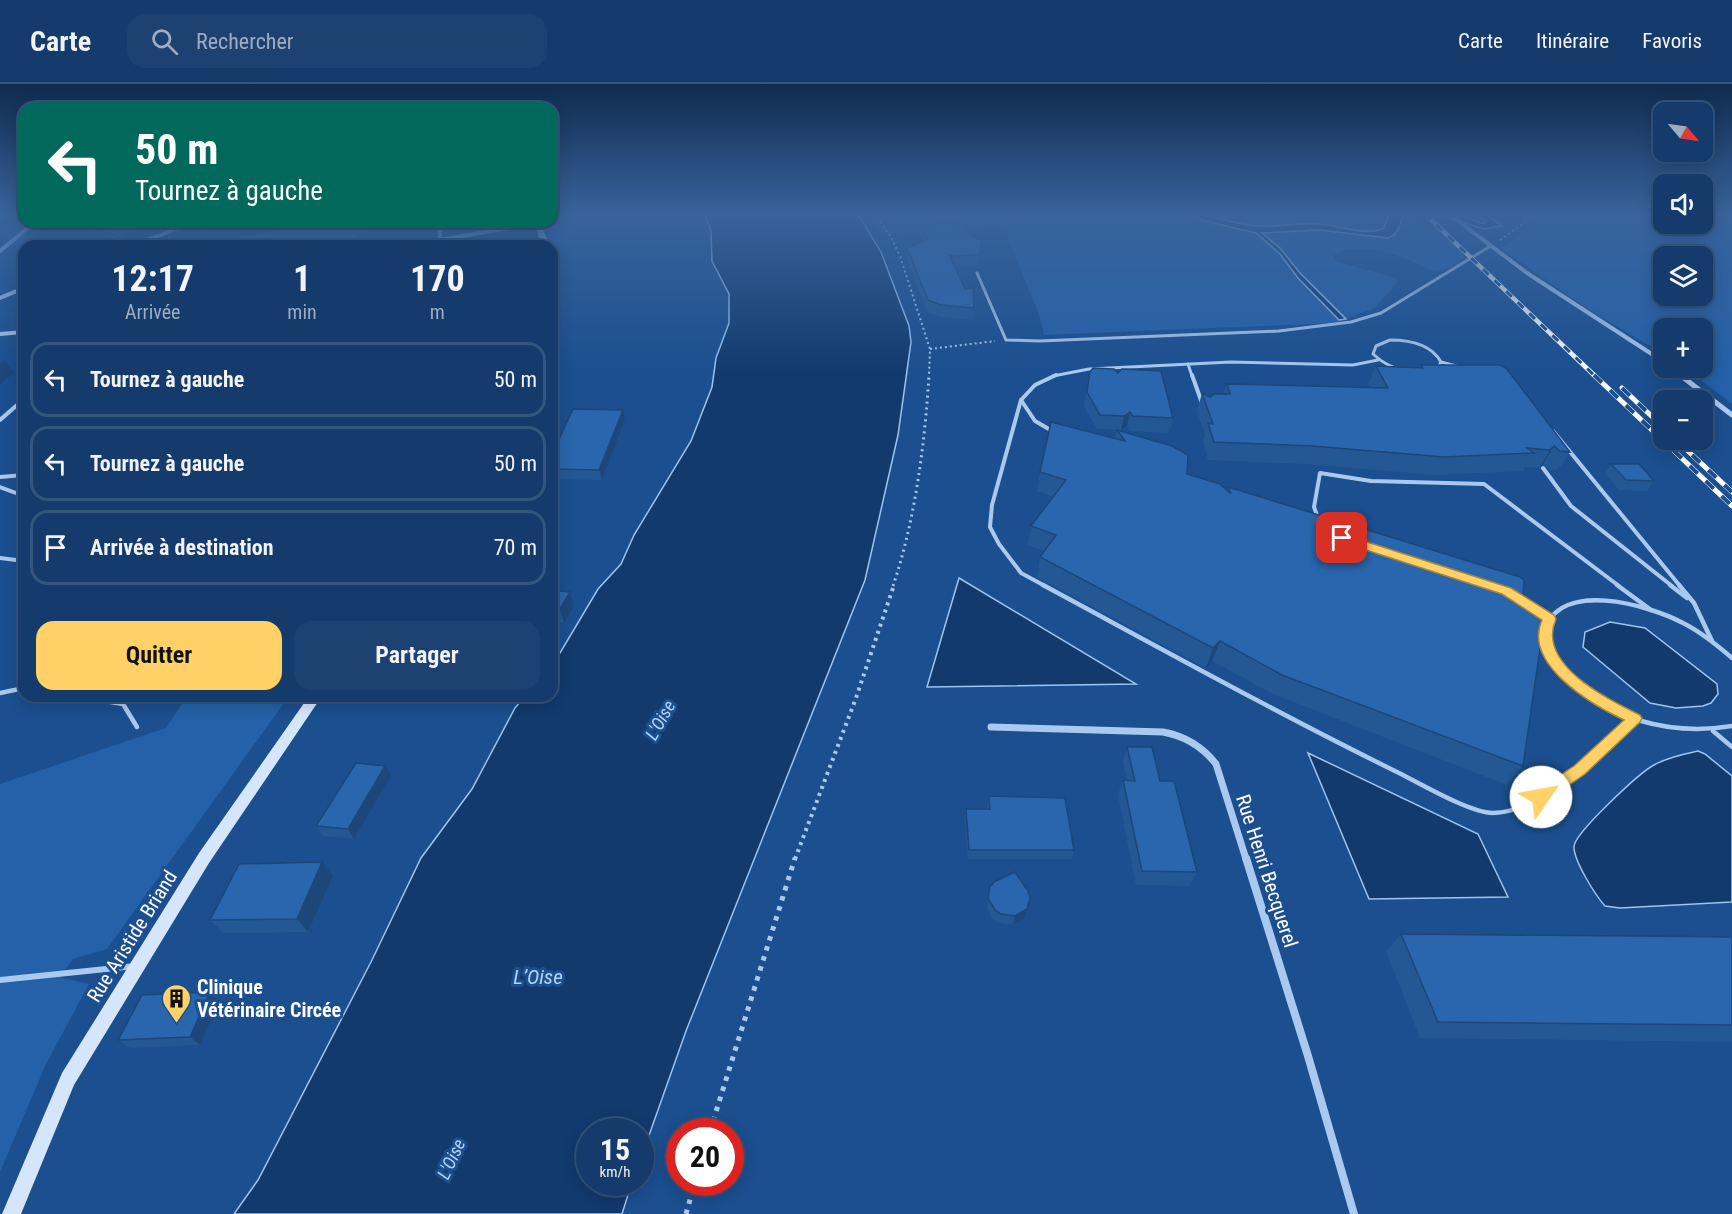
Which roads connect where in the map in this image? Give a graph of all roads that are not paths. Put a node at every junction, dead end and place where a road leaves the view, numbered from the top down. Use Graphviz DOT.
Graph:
graph roads {
  1 [pos="1457,267"];
  2 [pos="1517,267"];
  3 [pos="976,273"];
  4 [pos="18,290"];
  5 [pos="0,298"];
  6 [pos="18,332"];
  7 [pos="0,334"];
  8 [pos="1653,355"];
  9 [pos="1378,360"];
  10 [pos="1441,362"];
  11 [pos="1188,364"];
  12 [pos="1110,368"];
  13 [pos="1467,368"];
  14 [pos="1113,375"];
  15 [pos="1684,378"];
  16 [pos="1021,400"];
  17 [pos="18,404"];
  18 [pos="1205,411"];
  19 [pos="1732,416"];
  20 [pos="0,420"];
  21 [pos="1549,425"];
  22 [pos="1056,433"];
  23 [pos="1543,468"];
  24 [pos="18,476"];
  25 [pos="0,477"];
  26 [pos="0,487"];
  27 [pos="18,494"];
  28 [pos="1321,525"];
  29 [pos="0,558"];
  30 [pos="18,560"];
  31 [pos="1694,603"];
  32 [pos="1532,608"];
  33 [pos="1651,610"];
  34 [pos="1549,619"];
  35 [pos="1712,641"];
  36 [pos="1732,658"];
  37 [pos="18,689"];
  38 [pos="0,693"];
  39 [pos="110,702"];
  40 [pos="312,702"];
  41 [pos="1635,718"];
  42 [pos="1732,726"];
  43 [pos="137,727"];
  44 [pos="991,727"];
  45 [pos="1713,731"];
  46 [pos="1732,747"];
  47 [pos="138,966"];
  48 [pos="0,980"];
  49 [pos="11,1214"];
  50 [pos="1354,1214"];
  1 -- 3 [label="lane"];
  2 -- 8 [label="street"];
  4 -- 5 [label="street"];
  6 -- 7 [label="street"];
  9 -- 10 [label="lane"];
  9 -- 10 [label="lane"];
  9 -- 11 [label="lane"];
  10 -- 13 [label="lane"];
  11 -- 12 [label="lane"];
  11 -- 18 [label="lane"];
  12 -- 14 [label="lane"];
  12 -- 16 [label="lane"];
  15 -- 19 [label="street"];
  16 -- 22 [label="lane"];
  16 -- 41 [label="lane"];
  17 -- 20 [label="lane"];
  21 -- 31 [label="lane"];
  23 -- 31 [label="lane"];
  24 -- 25 [label="lane"];
  26 -- 27 [label="lane"];
  28 -- 33 [label="lane"];
  29 -- 30 [label="lane"];
  31 -- 35 [label="lane"];
  32 -- 34 [label="lane"];
  33 -- 34 [label="lane"];
  33 -- 35 [label="lane"];
  34 -- 41 [label="lane"];
  35 -- 36 [label="lane"];
  37 -- 38 [label="lane"];
  39 -- 43 [label="lane"];
  40 -- 47 [label="main road, Rue Aristide Briand"];
  41 -- 45 [label="lane"];
  42 -- 45 [label="lane"];
  44 -- 50 [label="street, Rue Henri Becquerel"];
  45 -- 46 [label="lane"];
  47 -- 48 [label="lane"];
  47 -- 49 [label="main road, Rue Aristide Briand"];
}
